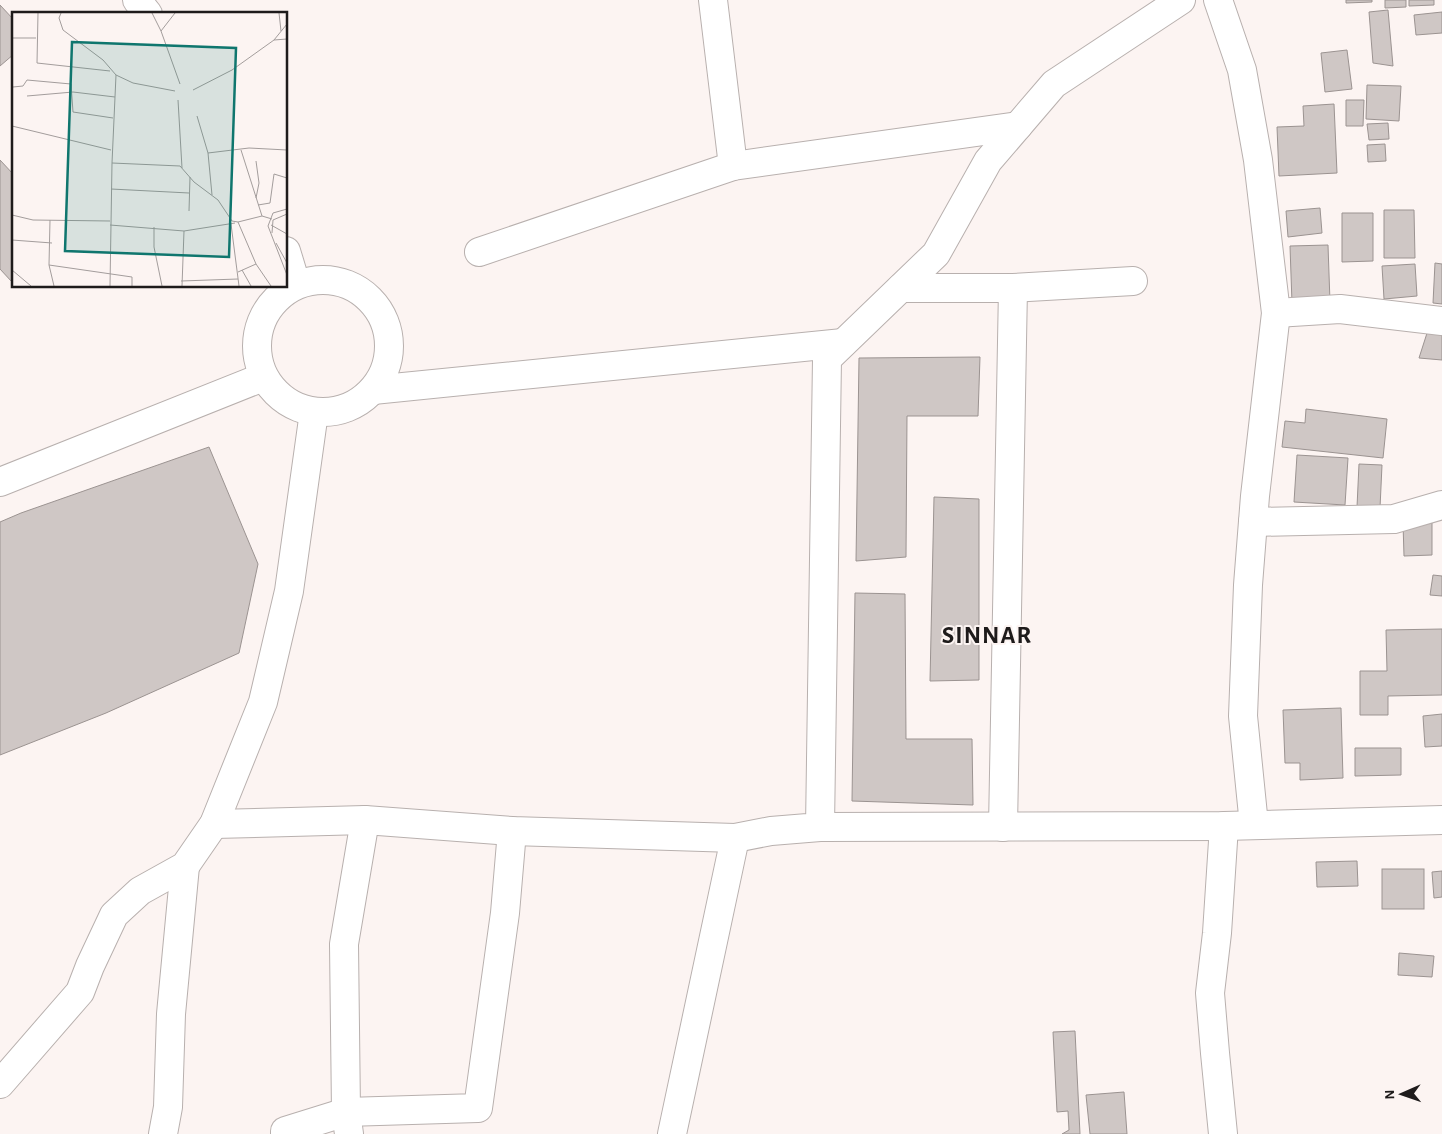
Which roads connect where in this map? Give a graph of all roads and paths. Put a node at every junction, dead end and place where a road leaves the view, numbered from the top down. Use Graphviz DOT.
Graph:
graph roads {
  1 [pos="137,0"];
  2 [pos="713,0"];
  3 [pos="1182,0"];
  4 [pos="1218,0"];
  5 [pos="146,12"];
  6 [pos="1018,126"];
  7 [pos="733,166"];
  8 [pos="479,252"];
  9 [pos="288,258"];
  10 [pos="1133,281"];
  11 [pos="296,284"];
  12 [pos="901,288"];
  13 [pos="1013,288"];
  14 [pos="1276,313"];
  15 [pos="1442,321"];
  16 [pos="843,343"];
  17 [pos="264,377"];
  18 [pos="373,390"];
  19 [pos="314,412"];
  20 [pos="0,482"];
  21 [pos="1442,505"];
  22 [pos="1253,522"];
  23 [pos="365,820"];
  24 [pos="1442,820"];
  25 [pos="214,824"];
  26 [pos="1254,825"];
  27 [pos="1224,826"];
  28 [pos="820,827"];
  29 [pos="1003,827"];
  30 [pos="512,831"];
  31 [pos="735,838"];
  32 [pos="185,866"];
  33 [pos="0,1084"];
  34 [pos="347,1123"];
  35 [pos="162,1134"];
  36 [pos="285,1134"];
  37 [pos="672,1134"];
  38 [pos="1223,1134"];
  1 -- 5 [label="street"];
  2 -- 7 [label="street"];
  3 -- 6 [label="street"];
  4 -- 14 [label="street"];
  6 -- 7 [label="street"];
  6 -- 12 [label="street"];
  7 -- 8 [label="street"];
  9 -- 11 [label="street"];
  10 -- 13 [label="street"];
  11 -- 17 [label="street"];
  11 -- 18 [label="street"];
  12 -- 13 [label="street"];
  12 -- 16 [label="street"];
  13 -- 29 [label="street"];
  14 -- 15 [label="street"];
  14 -- 22 [label="street"];
  16 -- 18 [label="street"];
  16 -- 28 [label="street"];
  17 -- 19 [label="street"];
  17 -- 20 [label="street"];
  18 -- 19 [label="street"];
  19 -- 25 [label="street"];
  21 -- 22 [label="street"];
  22 -- 26 [label="street"];
  23 -- 25 [label="street"];
  23 -- 30 [label="street"];
  23 -- 34 [label="street"];
  24 -- 26 [label="street"];
  25 -- 32 [label="street"];
  26 -- 27 [label="street"];
  27 -- 29 [label="street"];
  27 -- 38 [label="street"];
  28 -- 29 [label="street"];
  28 -- 31 [label="street"];
  30 -- 31 [label="street"];
  30 -- 34 [label="street"];
  31 -- 37 [label="street"];
  32 -- 33 [label="street"];
  32 -- 35 [label="street"];
  34 -- 36 [label="street"];
}
